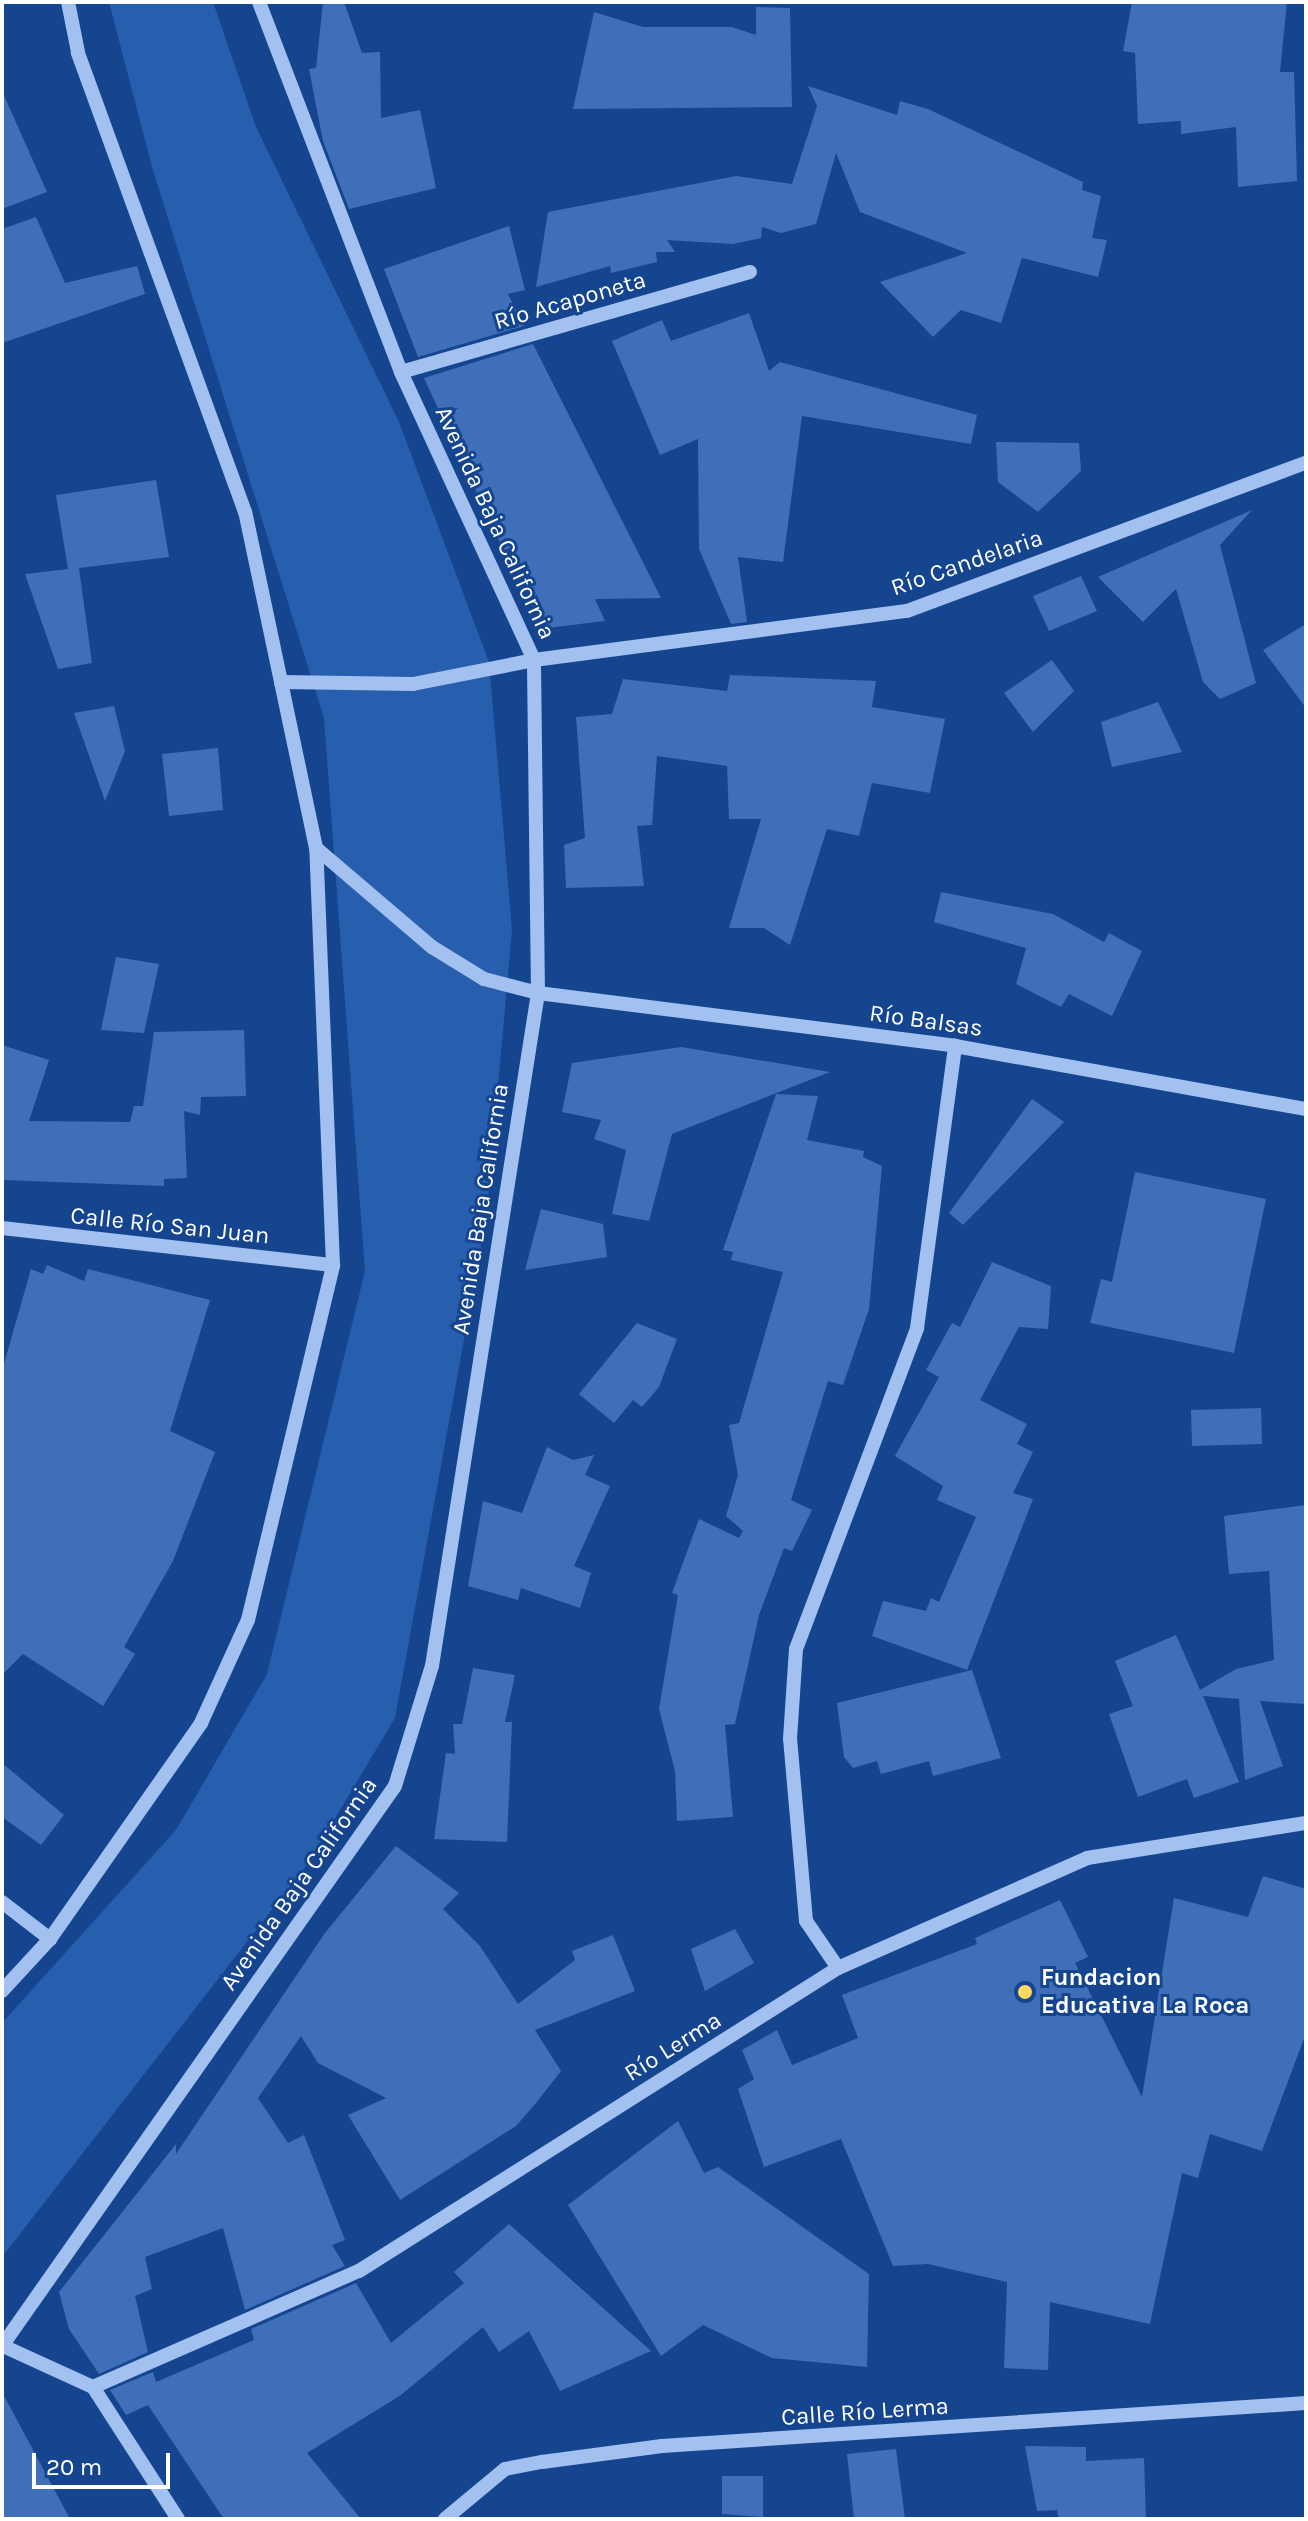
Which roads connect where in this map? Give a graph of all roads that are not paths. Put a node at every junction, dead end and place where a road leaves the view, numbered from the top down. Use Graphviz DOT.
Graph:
graph roads {
  1 [pos="68,2"];
  2 [pos="259,2"];
  3 [pos="750,272"];
  4 [pos="401,372"];
  5 [pos="1306,463"];
  6 [pos="534,660"];
  7 [pos="281,682"];
  8 [pos="316,848"];
  9 [pos="538,993"];
  10 [pos="955,1046"];
  11 [pos="1306,1109"];
  12 [pos="2,1228"];
  13 [pos="333,1265"];
  14 [pos="1306,1823"];
  15 [pos="2,1902"];
  16 [pos="50,1939"];
  17 [pos="838,1968"];
  18 [pos="2,1991"];
  19 [pos="2,2346"];
  20 [pos="93,2387"];
  21 [pos="1306,2403"];
  22 [pos="178,2519"];
  23 [pos="445,2519"];
  1 -- 7 [label="street"];
  2 -- 4 [label="street, Avenida Baja California"];
  3 -- 4 [label="street, Río Acaponeta"];
  4 -- 6 [label="street, Avenida Baja California"];
  5 -- 6 [label="street, Río Candelaria"];
  6 -- 7 [label="street, Río Candelaria"];
  6 -- 9 [label="street, Avenida Baja California"];
  7 -- 8 [label="street"];
  8 -- 9 [label="street, Río Balsas"];
  8 -- 13 [label="street"];
  9 -- 10 [label="street, Río Balsas"];
  9 -- 19 [label="street, Avenida Baja California"];
  10 -- 11 [label="street, Río Balsas"];
  10 -- 17 [label="street"];
  12 -- 13 [label="street, Calle Río San Juan"];
  13 -- 16 [label="street"];
  14 -- 17 [label="street, Río Lerma"];
  15 -- 16 [label="street"];
  16 -- 18 [label="street"];
  17 -- 20 [label="street, Río Lerma"];
  19 -- 20 [label="street"];
  20 -- 22 [label="street"];
  21 -- 23 [label="street, Calle Río Lerma"];
}
